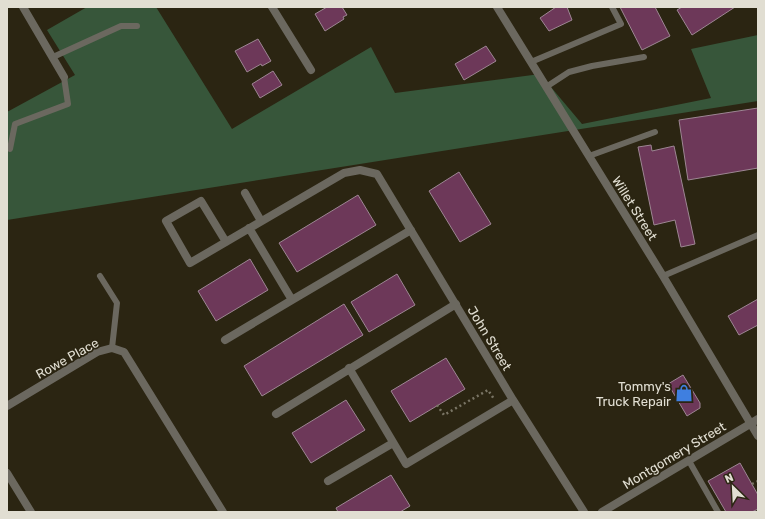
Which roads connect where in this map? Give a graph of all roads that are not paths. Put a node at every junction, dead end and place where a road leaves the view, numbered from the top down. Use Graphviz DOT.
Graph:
graph roads {
  1 [pos="23,7"];
  2 [pos="272,7"];
  3 [pos="497,7"];
  4 [pos="612,7"];
  5 [pos="137,26"];
  6 [pos="53,57"];
  7 [pos="644,57"];
  8 [pos="531,62"];
  9 [pos="311,70"];
  10 [pos="64,77"];
  11 [pos="546,87"];
  12 [pos="654,132"];
  13 [pos="10,149"];
  14 [pos="589,156"];
  15 [pos="245,193"];
  16 [pos="261,221"];
  17 [pos="249,228"];
  18 [pos="411,230"];
  19 [pos="758,235"];
  20 [pos="226,242"];
  21 [pos="100,276"];
  22 [pos="663,276"];
  23 [pos="292,300"];
  24 [pos="456,304"];
  25 [pos="225,340"];
  26 [pos="112,348"];
  27 [pos="349,368"];
  28 [pos="513,400"];
  29 [pos="7,406"];
  30 [pos="276,414"];
  31 [pos="758,419"];
  32 [pos="750,424"];
  33 [pos="758,436"];
  34 [pos="393,442"];
  35 [pos="689,461"];
  36 [pos="7,473"];
  37 [pos="328,481"];
  38 [pos="31,512"];
  39 [pos="223,512"];
  40 [pos="584,512"];
  41 [pos="602,512"];
  42 [pos="718,512"];
  1 -- 6 [label="street"];
  2 -- 9 [label="street"];
  3 -- 8 [label="street, Willet Street"];
  4 -- 8 [label="lane"];
  5 -- 6 [label="lane"];
  6 -- 10 [label="street"];
  7 -- 11 [label="lane"];
  8 -- 11 [label="street, Willet Street"];
  10 -- 13 [label="lane"];
  11 -- 14 [label="street, Willet Street"];
  12 -- 14 [label="lane"];
  14 -- 22 [label="street, Willet Street"];
  15 -- 16 [label="street"];
  16 -- 17 [label="street"];
  16 -- 18 [label="street, John Street"];
  17 -- 20 [label="street"];
  17 -- 23 [label="street"];
  18 -- 23 [label="street"];
  18 -- 24 [label="street, John Street"];
  19 -- 22 [label="lane"];
  20 -- 20 [label="street"];
  21 -- 26 [label="lane"];
  22 -- 32 [label="street, Willet Street"];
  23 -- 25 [label="street"];
  24 -- 27 [label="street"];
  24 -- 28 [label="street, John Street"];
  26 -- 29 [label="street, Rowe Place"];
  26 -- 39 [label="street, Rowe Place"];
  27 -- 30 [label="street"];
  27 -- 34 [label="street"];
  28 -- 34 [label="street"];
  28 -- 40 [label="street, John Street"];
  31 -- 32 [label="street, Montgomery Street"];
  32 -- 33 [label="street, Willet Street"];
  32 -- 35 [label="street, Montgomery Street"];
  34 -- 37 [label="street"];
  35 -- 41 [label="street, Montgomery Street"];
  35 -- 42 [label="lane"];
  36 -- 38 [label="street"];
}
